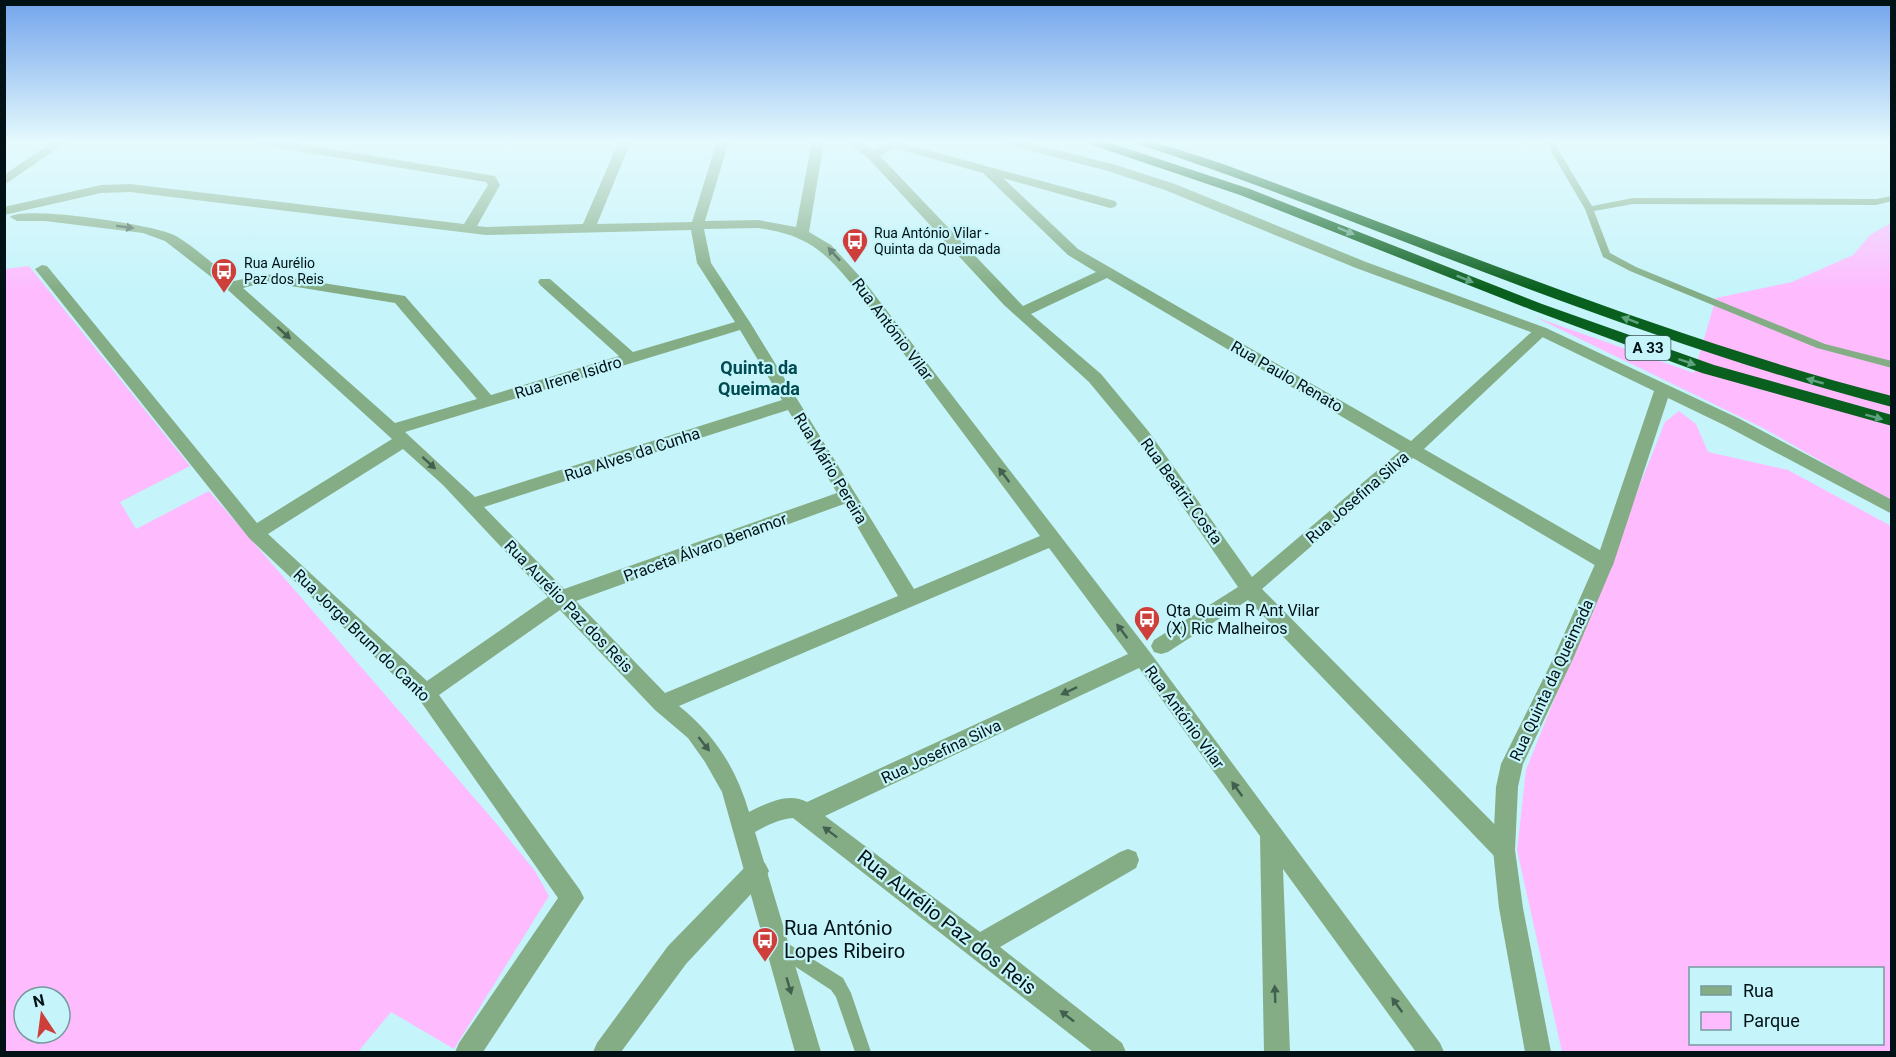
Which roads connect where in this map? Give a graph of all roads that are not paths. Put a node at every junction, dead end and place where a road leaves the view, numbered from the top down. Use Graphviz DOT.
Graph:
graph roads {
  1 [pos="95,190"];
  2 [pos="114,190"];
  3 [pos="150,190"];
  4 [pos="491,190"];
  5 [pos="604,190"];
  6 [pos="708,190"];
  7 [pos="809,190"];
  8 [pos="906,190"];
  9 [pos="1008,190"];
  10 [pos="1062,190"];
  11 [pos="1178,190"];
  12 [pos="1239,190"];
  13 [pos="1284,190"];
  14 [pos="1578,190"];
  15 [pos="1892,198"];
  16 [pos="1110,204"];
  17 [pos="1589,209"];
  18 [pos="4,212"];
  19 [pos="4,219"];
  20 [pos="87,222"];
  21 [pos="697,226"];
  22 [pos="468,228"];
  23 [pos="588,229"];
  24 [pos="802,232"];
  25 [pos="42,269"];
  26 [pos="1109,271"];
  27 [pos="545,282"];
  28 [pos="233,287"];
  29 [pos="1021,313"];
  30 [pos="744,324"];
  31 [pos="1541,331"];
  32 [pos="630,358"];
  33 [pos="1892,365"];
  34 [pos="1663,389"];
  35 [pos="488,401"];
  36 [pos="1892,402"];
  37 [pos="792,403"];
  38 [pos="1892,421"];
  39 [pos="398,435"];
  40 [pos="1412,450"];
  41 [pos="848,496"];
  42 [pos="472,504"];
  43 [pos="1892,508"];
  44 [pos="255,533"];
  45 [pos="1052,539"];
  46 [pos="1605,562"];
  47 [pos="1250,589"];
  48 [pos="909,597"];
  49 [pos="562,598"];
  50 [pos="1161,646"];
  51 [pos="1142,657"];
  52 [pos="426,693"];
  53 [pos="662,704"];
  54 [pos="806,814"];
  55 [pos="743,827"];
  56 [pos="1271,836"];
  57 [pos="1504,850"];
  58 [pos="1128,860"];
  59 [pos="757,871"];
  60 [pos="778,945"];
  61 [pos="979,946"];
  62 [pos="468,1053"];
  63 [pos="606,1053"];
  64 [pos="808,1053"];
  65 [pos="863,1053"];
  66 [pos="1113,1053"];
  67 [pos="1277,1053"];
  68 [pos="1431,1053"];
  69 [pos="1538,1053"];
  1 -- 18 [label="street, Rua António Vilar"];
  2 -- 20 [label="street"];
  3 -- 22 [label="street, Rua António Vilar"];
  4 -- 22 [label="street"];
  5 -- 23 [label="street"];
  6 -- 21 [label="street, Rua Mário Pereira"];
  7 -- 24 [label="street"];
  8 -- 29 [label="street, Rua Beatriz Costa"];
  9 -- 26 [label="street, Rua Paulo Renato"];
  10 -- 16 [label="street"];
  11 -- 31 [label="street"];
  12 -- 38 [label="highway, A 33, one-way"];
  36 -- 13 [label="highway, A 33, one-way"];
  14 -- 17 [label="lane"];
  15 -- 17 [label="lane"];
  17 -- 33 [label="lane"];
  19 -- 20 [label="street, Rua Aurélio Paz dos Reis"];
  20 -- 28 [label="street, Rua Aurélio Paz dos Reis, one-way"];
  21 -- 23 [label="street, Rua António Vilar"];
  21 -- 24 [label="street, Rua António Vilar"];
  21 -- 30 [label="street, Rua Mário Pereira"];
  22 -- 23 [label="street, Rua António Vilar"];
  45 -- 24 [label="street, Rua António Vilar, one-way"];
  25 -- 44 [label="street, Rua Jorge Brum do Canto"];
  26 -- 29 [label="street"];
  26 -- 40 [label="street, Rua Paulo Renato"];
  27 -- 32 [label="street"];
  28 -- 35 [label="street"];
  28 -- 39 [label="street, Rua Aurélio Paz dos Reis, one-way"];
  29 -- 47 [label="street, Rua Beatriz Costa"];
  30 -- 32 [label="street, Rua Irene Isidro"];
  30 -- 37 [label="street, Rua Mário Pereira"];
  31 -- 34 [label="street"];
  31 -- 40 [label="street, Rua Josefina Silva"];
  32 -- 35 [label="street, Rua Irene Isidro"];
  34 -- 43 [label="street"];
  34 -- 46 [label="street, Rua Quinta da Queimada"];
  35 -- 39 [label="street, Rua Irene Isidro"];
  37 -- 41 [label="street, Rua Mário Pereira"];
  37 -- 42 [label="street, Rua Alves da Cunha"];
  39 -- 42 [label="street, Rua Aurélio Paz dos Reis, one-way"];
  39 -- 44 [label="street, Rua Irene Isidro"];
  40 -- 46 [label="street, Rua Paulo Renato"];
  40 -- 47 [label="street, Rua Josefina Silva"];
  41 -- 48 [label="street, Rua Mário Pereira"];
  41 -- 49 [label="street, Praceta Álvaro Benamor"];
  42 -- 49 [label="street, Rua Aurélio Paz dos Reis"];
  44 -- 52 [label="street, Rua Jorge Brum do Canto"];
  45 -- 48 [label="street"];
  51 -- 45 [label="street, Rua António Vilar, one-way"];
  46 -- 57 [label="street, Rua Quinta da Queimada"];
  47 -- 50 [label="street, Rua Josefina Silva"];
  47 -- 57 [label="street, Rua Beatriz Costa"];
  48 -- 53 [label="street"];
  49 -- 52 [label="street, Praceta Álvaro Benamor"];
  49 -- 53 [label="street, Rua Aurélio Paz dos Reis"];
  51 -- 54 [label="street, Rua Josefina Silva, one-way"];
  56 -- 51 [label="street, Rua António Vilar, one-way"];
  52 -- 62 [label="street, Rua Jorge Brum do Canto"];
  53 -- 55 [label="street, one-way"];
  54 -- 55 [label="street, Rua Aurélio Paz dos Reis"];
  61 -- 54 [label="street, Rua Aurélio Paz dos Reis, one-way"];
  55 -- 59 [label="street"];
  67 -- 56 [label="street, one-way"];
  68 -- 56 [label="street, Rua António Vilar, one-way"];
  57 -- 69 [label="street, Rua Quinta da Queimada"];
  58 -- 61 [label="street"];
  59 -- 60 [label="street"];
  59 -- 63 [label="street"];
  60 -- 64 [label="street, one-way"];
  60 -- 65 [label="lane"];
  66 -- 61 [label="street, Rua Aurélio Paz dos Reis, one-way"];
}
